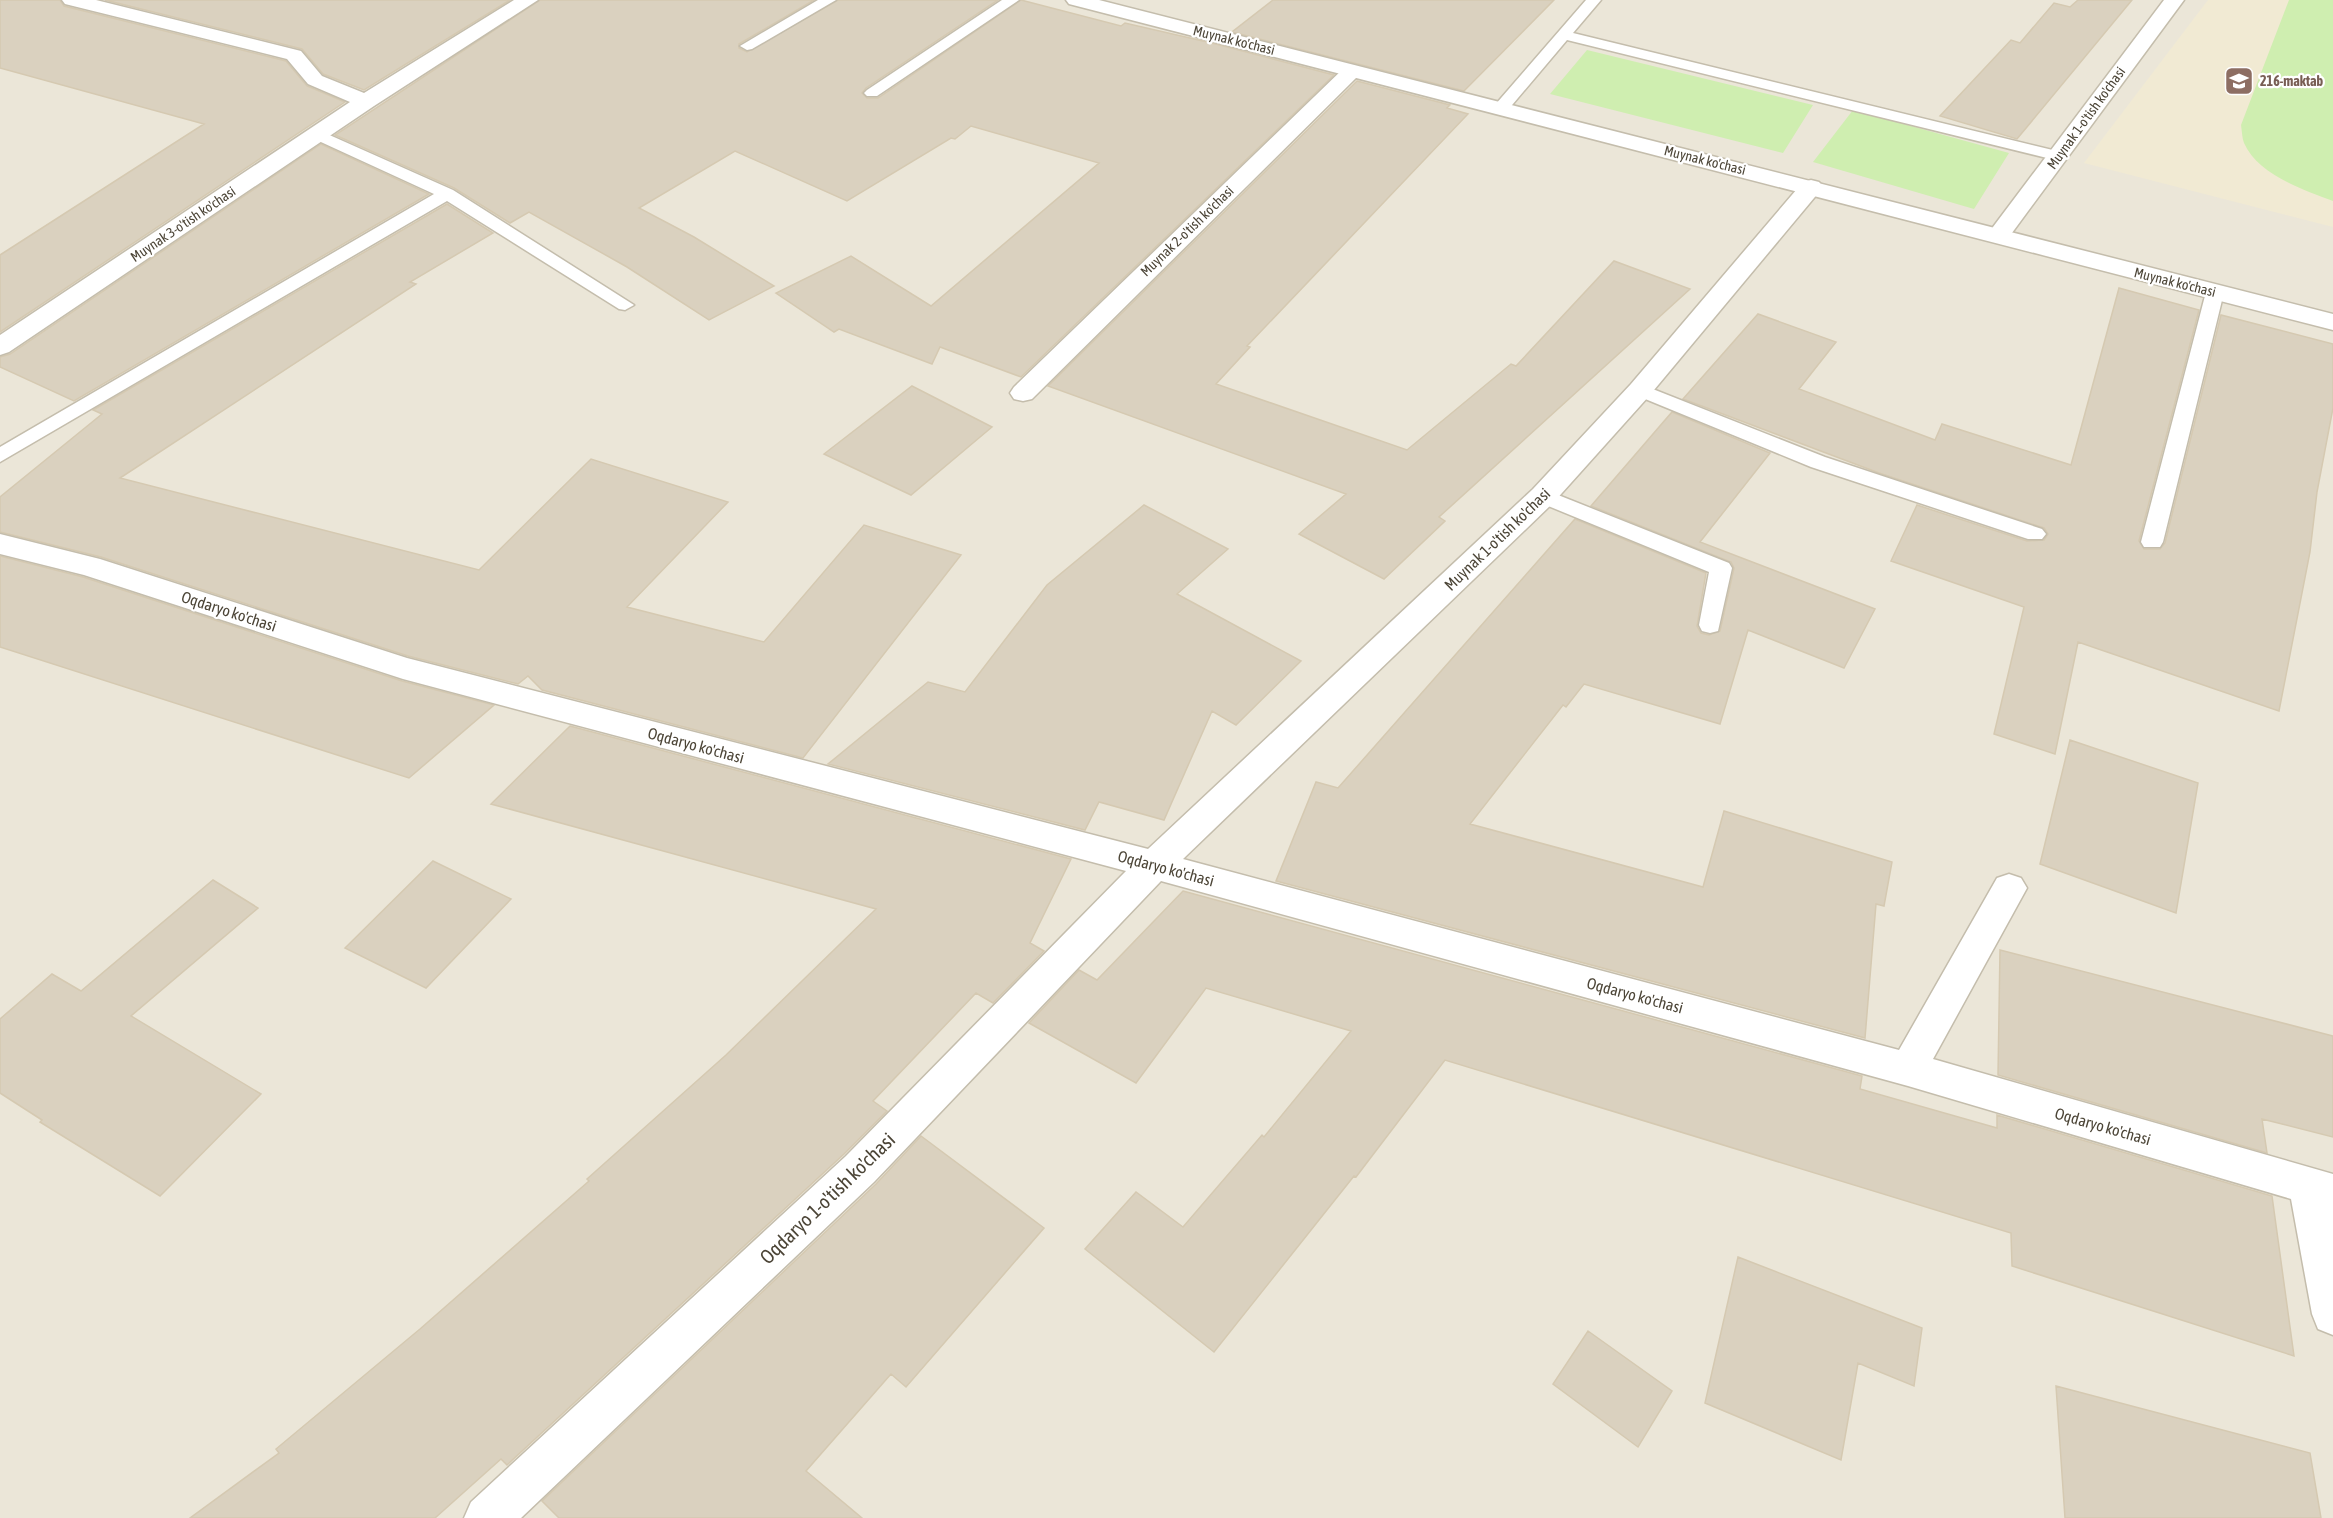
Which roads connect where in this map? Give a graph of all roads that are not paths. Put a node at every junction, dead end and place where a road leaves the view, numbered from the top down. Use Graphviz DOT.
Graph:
graph roads {
  1 [pos="72,0"];
  2 [pos="528,0"];
  3 [pos="828,0"];
  4 [pos="1012,0"];
  5 [pos="1076,0"];
  6 [pos="1594,0"];
  7 [pos="2174,0"];
  8 [pos="1563,35"];
  9 [pos="747,46"];
  10 [pos="1352,71"];
  11 [pos="872,93"];
  12 [pos="366,100"];
  13 [pos="1501,108"];
  14 [pos="316,134"];
  15 [pos="2059,156"];
  16 [pos="1811,187"];
  17 [pos="447,194"];
  18 [pos="1998,236"];
  19 [pos="2215,292"];
  20 [pos="625,305"];
  21 [pos="2333,322"];
  22 [pos="0,347"];
  23 [pos="1640,390"];
  24 [pos="1023,393"];
  25 [pos="0,456"];
  26 [pos="1543,496"];
  27 [pos="2036,534"];
  28 [pos="2152,542"];
  29 [pos="0,544"];
  30 [pos="1710,625"];
  31 [pos="1154,865"];
  32 [pos="2009,888"];
  33 [pos="1908,1069"];
  34 [pos="2321,1190"];
  35 [pos="2333,1314"];
  36 [pos="507,1512"];
  1 -- 12 [label="street"];
  2 -- 12 [label="street, Muynak 3-o'tish ko'chasi"];
  3 -- 9 [label="lane"];
  4 -- 11 [label="lane"];
  5 -- 10 [label="street, Muynak ko'chasi"];
  6 -- 8 [label="lane"];
  7 -- 15 [label="street, Muynak 1-o'tish ko'chasi"];
  8 -- 13 [label="lane"];
  8 -- 15 [label="lane"];
  10 -- 13 [label="street, Muynak ko'chasi"];
  10 -- 24 [label="street, Muynak 2-o'tish ko'chasi"];
  12 -- 14 [label="street, Muynak 3-o'tish ko'chasi"];
  13 -- 16 [label="street, Muynak ko'chasi"];
  14 -- 17 [label="lane"];
  14 -- 22 [label="street, Muynak 3-o'tish ko'chasi"];
  15 -- 18 [label="street, Muynak 1-o'tish ko'chasi"];
  16 -- 18 [label="street, Muynak ko'chasi"];
  16 -- 23 [label="street, Muynak 1-o'tish ko'chasi"];
  17 -- 20 [label="lane"];
  17 -- 25 [label="lane"];
  18 -- 19 [label="street, Muynak ko'chasi"];
  19 -- 21 [label="street, Muynak ko'chasi"];
  19 -- 28 [label="lane"];
  23 -- 26 [label="street, Muynak 1-o'tish ko'chasi"];
  23 -- 27 [label="lane"];
  26 -- 30 [label="lane"];
  26 -- 31 [label="street, Muynak 1-o'tish ko'chasi"];
  29 -- 31 [label="street, Oqdaryo ko'chasi"];
  31 -- 33 [label="street, Oqdaryo ko'chasi"];
  31 -- 36 [label="street, Oqdaryo 1-o'tish ko'chasi"];
  32 -- 33 [label="street"];
  33 -- 34 [label="street, Oqdaryo ko'chasi"];
  34 -- 35 [label="street"];
}
